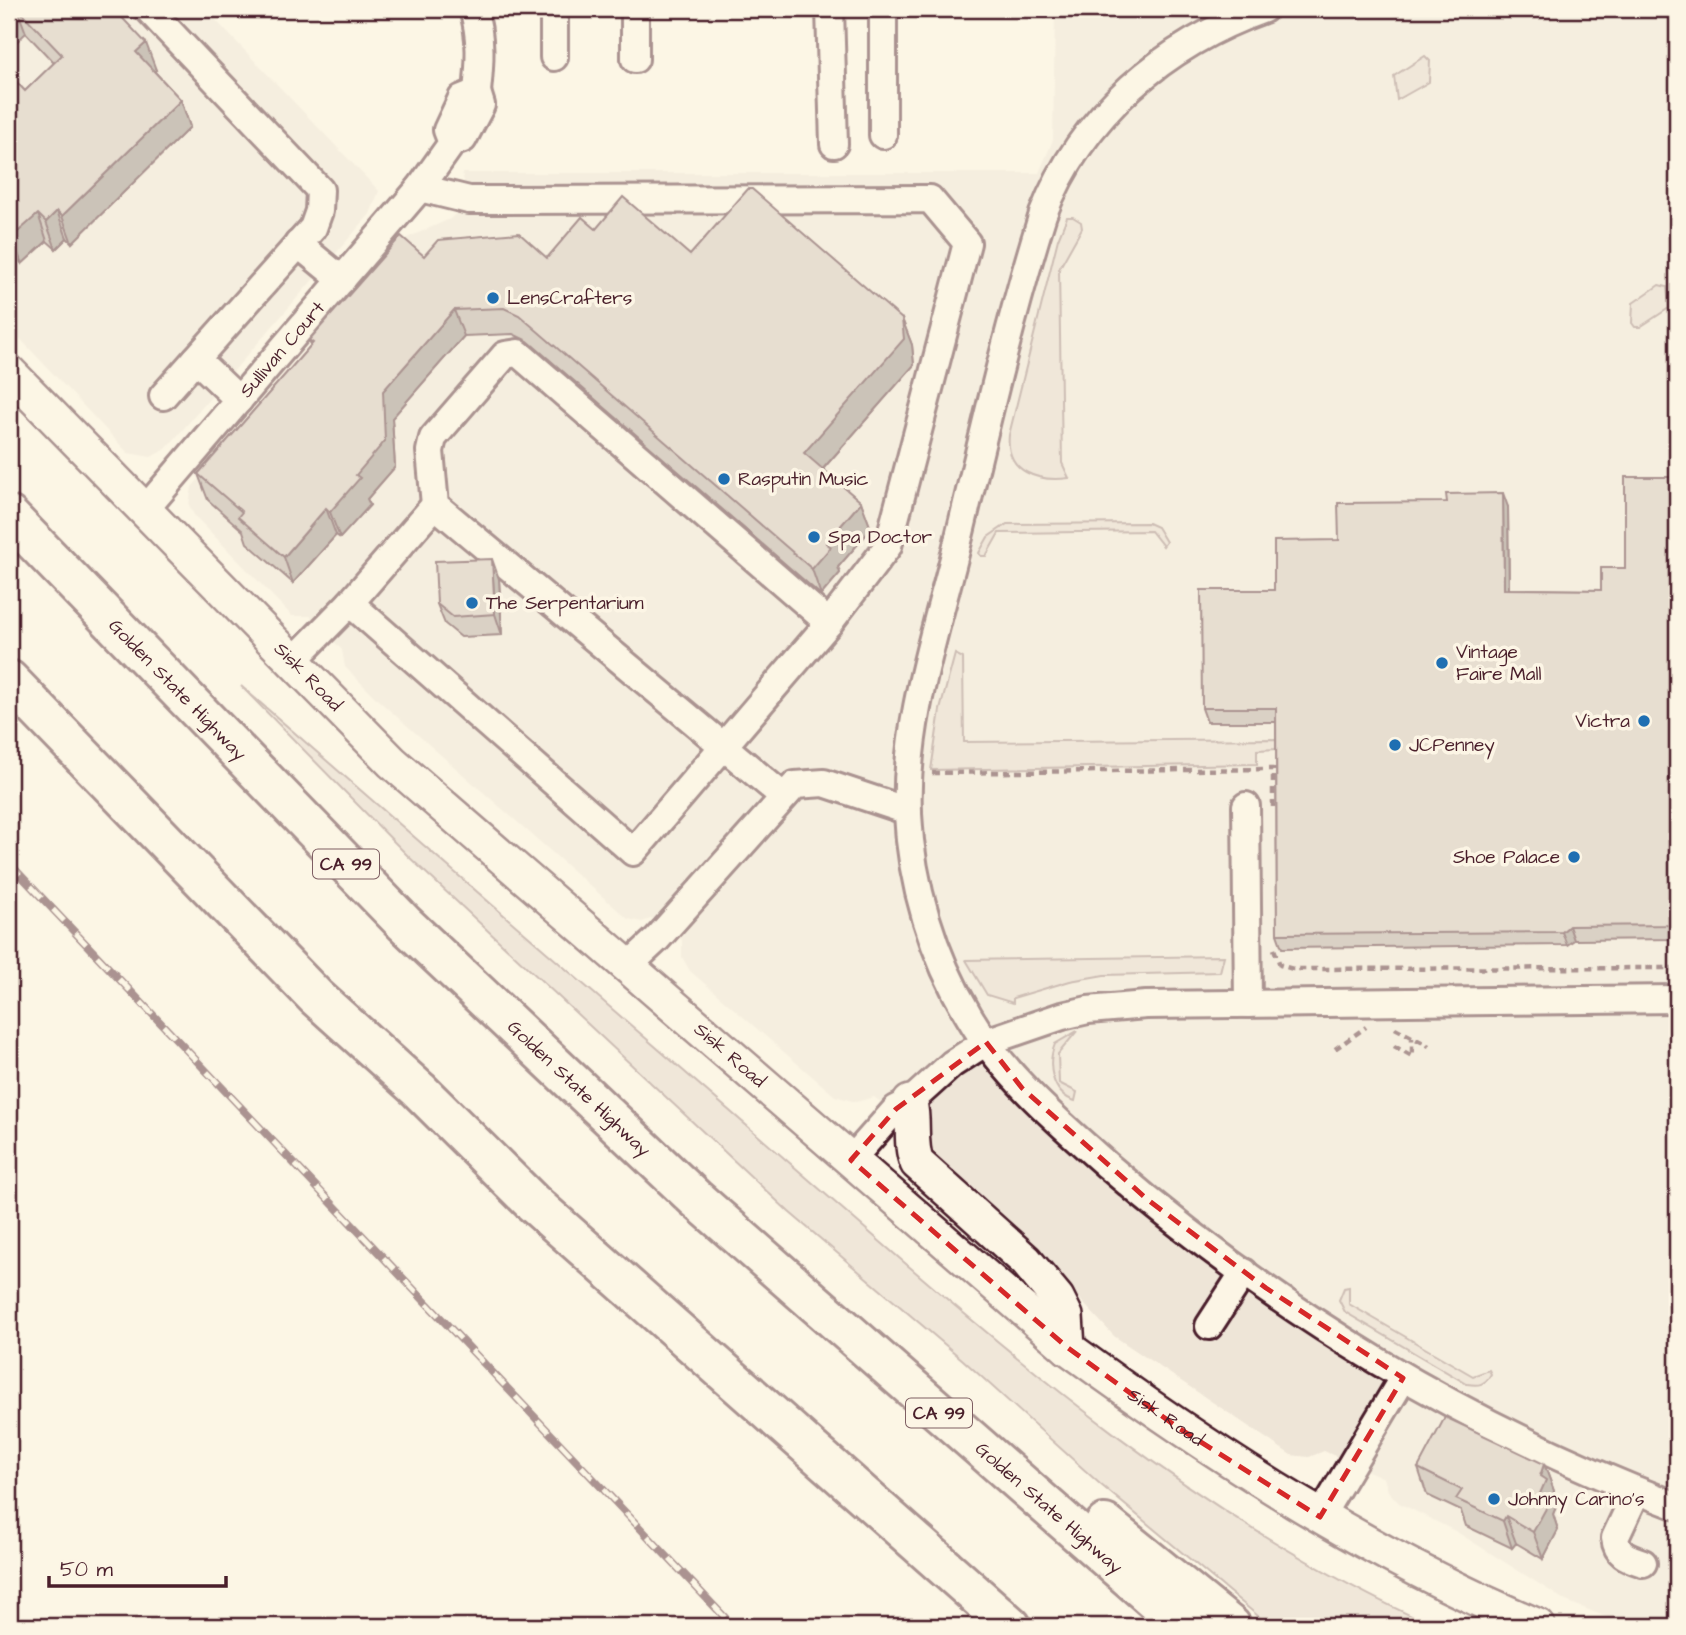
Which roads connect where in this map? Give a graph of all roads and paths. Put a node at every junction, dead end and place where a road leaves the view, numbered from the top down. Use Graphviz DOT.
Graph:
graph roads {
  1 [pos="148,9"];
  2 [pos="473,9"];
  3 [pos="554,9"];
  4 [pos="635,9"];
  5 [pos="830,9"];
  6 [pos="883,9"];
  7 [pos="1264,9"];
  8 [pos="554,57"];
  9 [pos="635,59"];
  10 [pos="883,135"];
  11 [pos="834,144"];
  12 [pos="420,188"];
  13 [pos="298,244"];
  14 [pos="342,280"];
  15 [pos="196,359"];
  16 [pos="9,372"];
  17 [pos="163,396"];
  18 [pos="239,400"];
  19 [pos="435,505"];
  20 [pos="143,512"];
  21 [pos="9,516"];
  22 [pos="350,603"];
  23 [pos="829,623"];
  24 [pos="291,663"];
  25 [pos="9,680"];
  26 [pos="724,747"];
  27 [pos="931,773"];
  28 [pos="784,797"];
  29 [pos="1246,806"];
  30 [pos="908,811"];
  31 [pos="1273,821"];
  32 [pos="1274,939"];
  33 [pos="627,967"];
  34 [pos="1376,968"];
  35 [pos="1677,968"];
  36 [pos="1376,977"];
  37 [pos="1677,999"];
  38 [pos="1248,1004"];
  39 [pos="1390,1025"];
  40 [pos="1369,1026"];
  41 [pos="1412,1037"];
  42 [pos="986,1042"];
  43 [pos="1394,1046"];
  44 [pos="1429,1046"];
  45 [pos="1335,1048"];
  46 [pos="910,1102"];
  47 [pos="851,1160"];
  48 [pos="695,1198"];
  49 [pos="532,1202"];
  50 [pos="1244,1272"];
  51 [pos="1209,1326"];
  52 [pos="1068,1348"];
  53 [pos="1403,1378"];
  54 [pos="1637,1491"];
  55 [pos="1677,1506"];
  56 [pos="1320,1517"];
  57 [pos="1643,1563"];
  58 [pos="971,1626"];
  59 [pos="1011,1626"];
  60 [pos="1184,1626"];
  61 [pos="1231,1626"];
  62 [pos="1538,1626"];
  1 -- 13 [label="street"];
  2 -- 12 [label="street, Sullivan Court"];
  3 -- 8 [label="street"];
  4 -- 9 [label="street"];
  5 -- 11 [label="street"];
  6 -- 10 [label="street"];
  7 -- 30 [label="street"];
  12 -- 14 [label="street, Sullivan Court"];
  12 -- 23 [label="street"];
  13 -- 14 [label="street"];
  13 -- 15 [label="street"];
  14 -- 18 [label="street, Sullivan Court"];
  15 -- 17 [label="street"];
  15 -- 18 [label="street"];
  16 -- 20 [label="main road, Sisk Road"];
  18 -- 20 [label="street, Sullivan Court"];
  19 -- 22 [label="street"];
  19 -- 23 [label="street"];
  19 -- 26 [label="street"];
  20 -- 24 [label="main road, Sisk Road"];
  21 -- 48 [label="highway, Golden State Highway / CA 99"];
  22 -- 24 [label="street"];
  22 -- 26 [label="street"];
  23 -- 26 [label="street"];
  24 -- 33 [label="main road, Sisk Road"];
  25 -- 49 [label="highway"];
  26 -- 28 [label="street"];
  27 -- 31 [label="path"];
  28 -- 30 [label="street"];
  28 -- 33 [label="street"];
  29 -- 38 [label="street"];
  30 -- 42 [label="street"];
  32 -- 34 [label="path"];
  33 -- 47 [label="main road, Sisk Road"];
  34 -- 35 [label="path"];
  34 -- 36 [label="path"];
  37 -- 38 [label="street"];
  38 -- 42 [label="street"];
  39 -- 41 [label="path"];
  40 -- 45 [label="path"];
  41 -- 43 [label="path"];
  41 -- 44 [label="path"];
  42 -- 46 [label="street"];
  42 -- 50 [label="street"];
  46 -- 47 [label="street"];
  46 -- 52 [label="main road"];
  47 -- 52 [label="main road, Sisk Road"];
  48 -- 60 [label="highway, Golden State Highway / CA 99"];
  48 -- 61 [label="highway"];
  49 -- 58 [label="highway"];
  49 -- 59 [label="highway"];
  50 -- 51 [label="street"];
  50 -- 53 [label="street"];
  52 -- 56 [label="main road, Sisk Road"];
  53 -- 54 [label="street"];
  53 -- 56 [label="street"];
  54 -- 55 [label="street"];
  54 -- 57 [label="street"];
  56 -- 62 [label="main road, Sisk Road"];
}
